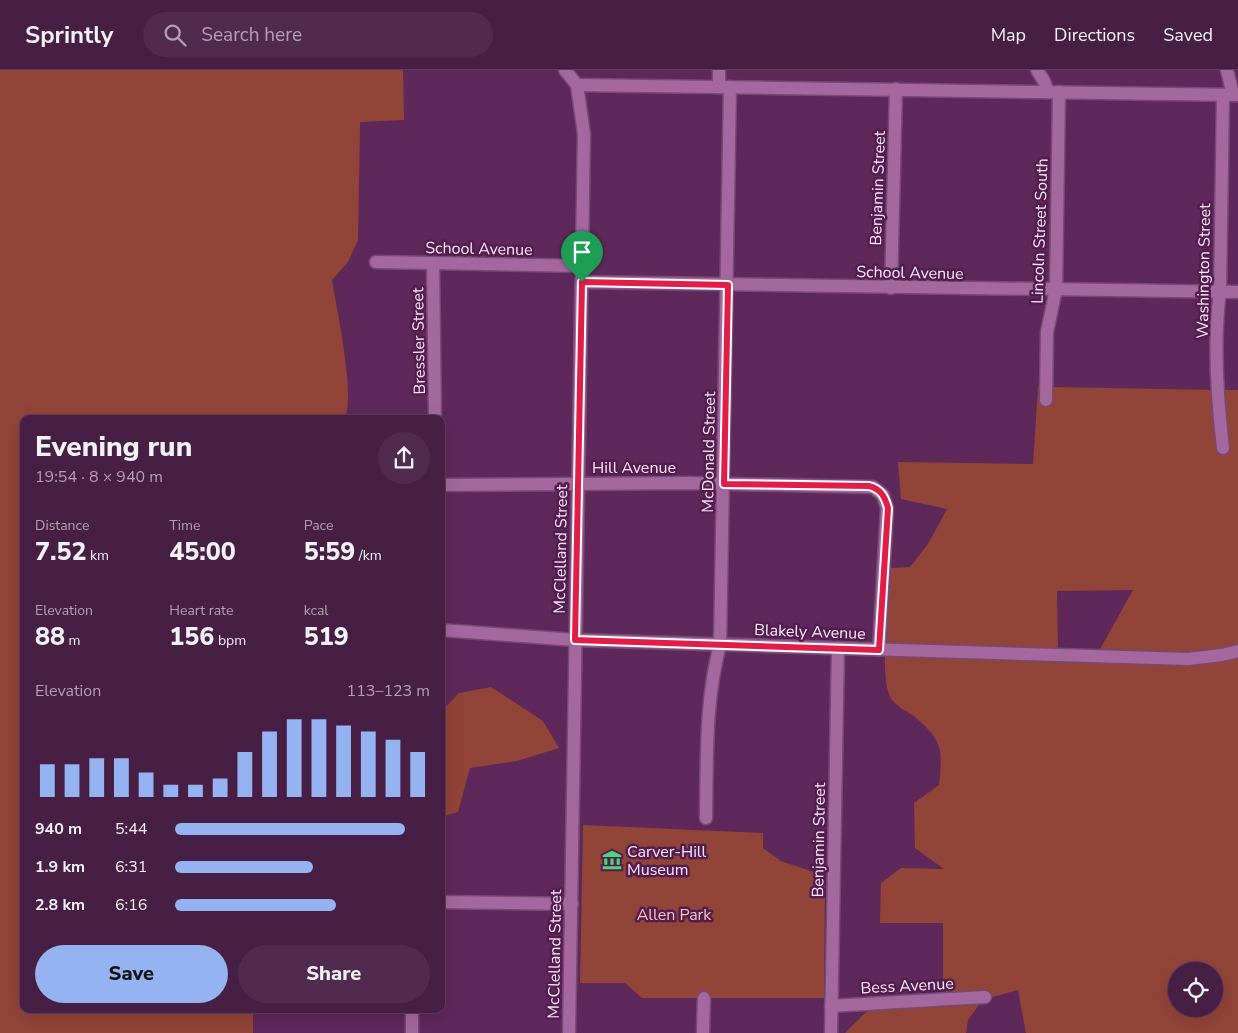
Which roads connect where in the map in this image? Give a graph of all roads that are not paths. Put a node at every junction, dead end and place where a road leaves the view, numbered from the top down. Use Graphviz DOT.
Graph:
graph roads {
  1 [pos="565,70"];
  2 [pos="719,70"];
  3 [pos="1037,70"];
  4 [pos="1227,70"];
  5 [pos="577,85"];
  6 [pos="724,87"];
  7 [pos="896,89"];
  8 [pos="1053,92"];
  9 [pos="1231,95"];
  10 [pos="376,262"];
  11 [pos="433,263"];
  12 [pos="582,266"];
  13 [pos="582,282"];
  14 [pos="728,285"];
  15 [pos="891,288"];
  16 [pos="1056,288"];
  17 [pos="1220,292"];
  18 [pos="1238,292"];
  19 [pos="1046,400"];
  20 [pos="435,415"];
  21 [pos="1223,448"];
  22 [pos="577,483"];
  23 [pos="724,484"];
  24 [pos="445,485"];
  25 [pos="445,630"];
  26 [pos="575,640"];
  27 [pos="720,645"];
  28 [pos="838,648"];
  29 [pos="879,650"];
  30 [pos="1238,651"];
  31 [pos="706,818"];
  32 [pos="445,902"];
  33 [pos="572,904"];
  34 [pos="985,997"];
  35 [pos="704,998"];
  36 [pos="831,1006"];
  37 [pos="412,1013"];
  38 [pos="412,1033"];
  39 [pos="569,1033"];
  40 [pos="703,1033"];
  41 [pos="831,1033"];
  1 -- 5 [label="street"];
  2 -- 6 [label="street, McDonald Street"];
  3 -- 8 [label="street, Lincoln Street South"];
  4 -- 9 [label="street, Washington Street"];
  5 -- 6 [label="street"];
  5 -- 12 [label="street, McClelland Street"];
  6 -- 7 [label="street"];
  6 -- 14 [label="street, McDonald Street"];
  7 -- 8 [label="street"];
  7 -- 15 [label="street, Benjamin Street"];
  8 -- 9 [label="street"];
  8 -- 16 [label="street, Lincoln Street South"];
  9 -- 17 [label="street, Washington Street"];
  10 -- 11 [label="street, School Avenue"];
  11 -- 12 [label="street, School Avenue"];
  11 -- 20 [label="street, Bressler Street"];
  12 -- 13 [label="street, McClelland Street"];
  13 -- 14 [label="street, School Avenue"];
  13 -- 22 [label="street, McClelland Street"];
  14 -- 15 [label="street, School Avenue"];
  14 -- 23 [label="street, McDonald Street"];
  15 -- 16 [label="street, School Avenue"];
  16 -- 17 [label="street, School Avenue"];
  16 -- 19 [label="street, Lincoln Street South"];
  17 -- 18 [label="street, School Avenue"];
  17 -- 21 [label="street, Washington Street"];
  22 -- 23 [label="street, Hill Avenue"];
  22 -- 24 [label="street, Hill Avenue"];
  22 -- 26 [label="street, McClelland Street"];
  23 -- 27 [label="street, McDonald Street"];
  23 -- 29 [label="street, Hill Avenue"];
  25 -- 26 [label="street, Blakely Avenue"];
  26 -- 27 [label="street, Blakely Avenue"];
  26 -- 33 [label="street, McClelland Street"];
  27 -- 28 [label="street, Blakely Avenue"];
  27 -- 31 [label="street, McDonald Street"];
  28 -- 29 [label="street, Blakely Avenue"];
  28 -- 36 [label="street, Benjamin Street"];
  29 -- 30 [label="street, Blakely Avenue"];
  32 -- 33 [label="street"];
  33 -- 39 [label="street, McClelland Street"];
  34 -- 36 [label="street, Bess Avenue"];
  35 -- 40 [label="street"];
  36 -- 41 [label="street, Benjamin Street"];
  37 -- 38 [label="street"];
}
